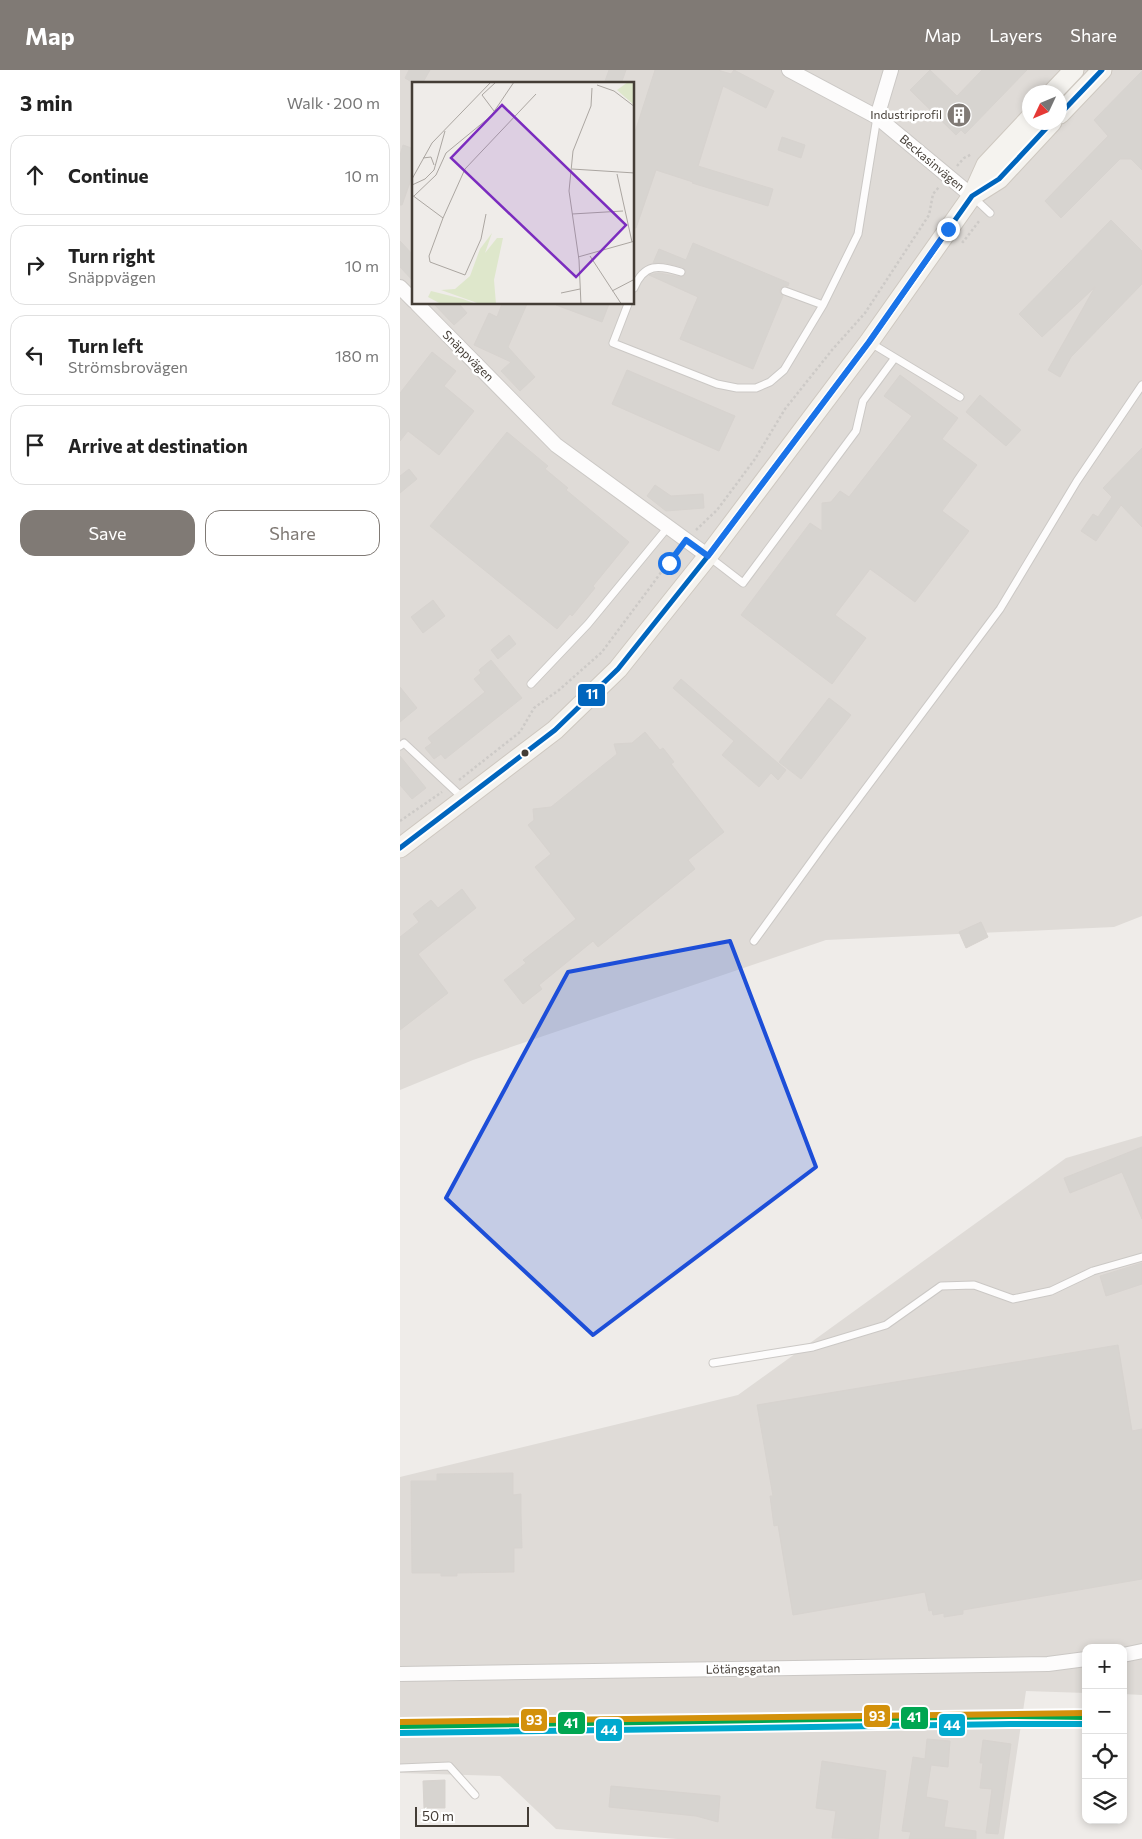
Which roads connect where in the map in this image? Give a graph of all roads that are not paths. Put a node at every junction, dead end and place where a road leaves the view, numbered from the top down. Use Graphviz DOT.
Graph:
graph roads {
  1 [pos="789,70"];
  2 [pos="890,70"];
  3 [pos="1074,70"];
  4 [pos="1102,70"];
  5 [pos="1060,85"];
  6 [pos="1067,107"];
  7 [pos="877,117"];
  8 [pos="1022,127"];
  9 [pos="1045,130"];
  10 [pos="972,196"];
  11 [pos="990,213"];
  12 [pos="681,272"];
  13 [pos="635,286"];
  14 [pos="400,287"];
  15 [pos="785,291"];
  16 [pos="412,299"];
  17 [pos="418,305"];
  18 [pos="628,305"];
  19 [pos="823,305"];
  20 [pos="869,342"];
  21 [pos="894,359"];
  22 [pos="1142,385"];
  23 [pos="960,397"];
  24 [pos="668,527"];
  25 [pos="708,556"];
  26 [pos="531,684"];
  27 [pos="400,746"];
  28 [pos="464,799"];
  29 [pos="400,848"];
  30 [pos="754,941"];
  31 [pos="1142,1257"];
  32 [pos="713,1363"];
  33 [pos="1142,1651"];
  34 [pos="1127,1654"];
  35 [pos="1082,1660"];
  36 [pos="400,1674"];
  37 [pos="400,1768"];
  38 [pos="474,1795"];
  1 -- 7 [label="street, Beckasinvägen"];
  2 -- 7 [label="street"];
  3 -- 5 [label="main road"];
  4 -- 6 [label="main road"];
  7 -- 10 [label="street, Beckasinvägen"];
  7 -- 19 [label="lane"];
  8 -- 10 [label="main road"];
  9 -- 10 [label="main road"];
  10 -- 11 [label="lane"];
  10 -- 20 [label="main road"];
  12 -- 13 [label="lane"];
  14 -- 16 [label="street"];
  15 -- 19 [label="lane"];
  17 -- 24 [label="street, Snäppvägen"];
  18 -- 19 [label="lane"];
  20 -- 21 [label="lane"];
  20 -- 25 [label="main road"];
  21 -- 23 [label="lane"];
  21 -- 25 [label="lane"];
  22 -- 30 [label="lane"];
  24 -- 25 [label="street, Snäppvägen"];
  24 -- 26 [label="lane"];
  25 -- 28 [label="main road"];
  27 -- 28 [label="lane"];
  28 -- 29 [label="main road"];
  31 -- 32 [label="lane"];
  33 -- 34 [label="street"];
  35 -- 36 [label="street, Lötängsgatan"];
  37 -- 38 [label="lane"];
}
